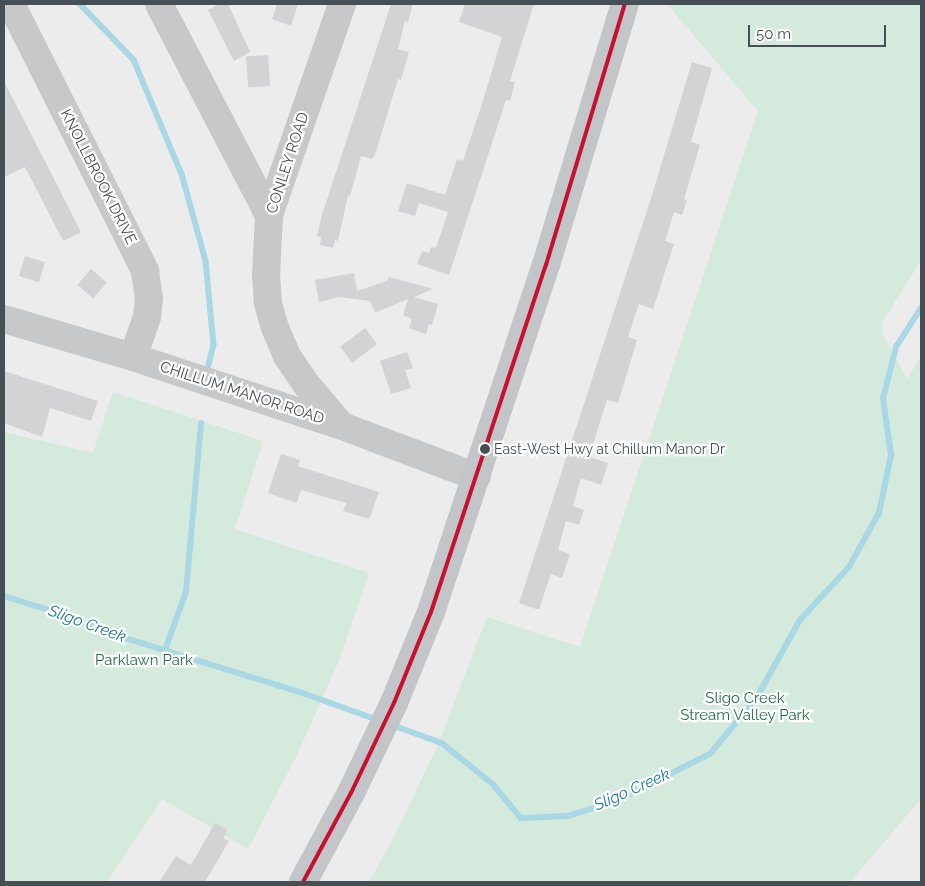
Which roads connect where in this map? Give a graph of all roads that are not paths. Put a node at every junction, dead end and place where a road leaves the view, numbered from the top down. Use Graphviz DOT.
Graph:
graph roads {
  1 [pos="11,4"];
  2 [pos="159,4"];
  3 [pos="342,4"];
  4 [pos="624,4"];
  5 [pos="269,215"];
  6 [pos="4,319"];
  7 [pos="133,357"];
  8 [pos="342,426"];
  9 [pos="477,477"];
  10 [pos="304,882"];
  1 -- 7 [label="street, KNOLLBROOK DRIVE"];
  2 -- 5 [label="street"];
  3 -- 5 [label="street, CONLEY ROAD"];
  4 -- 9 [label="main road"];
  5 -- 8 [label="street, CONLEY ROAD"];
  6 -- 7 [label="street, CHILLUM MANOR ROAD"];
  7 -- 8 [label="street, CHILLUM MANOR ROAD"];
  8 -- 9 [label="street, CHILLUM MANOR ROAD"];
  9 -- 10 [label="main road"];
}
